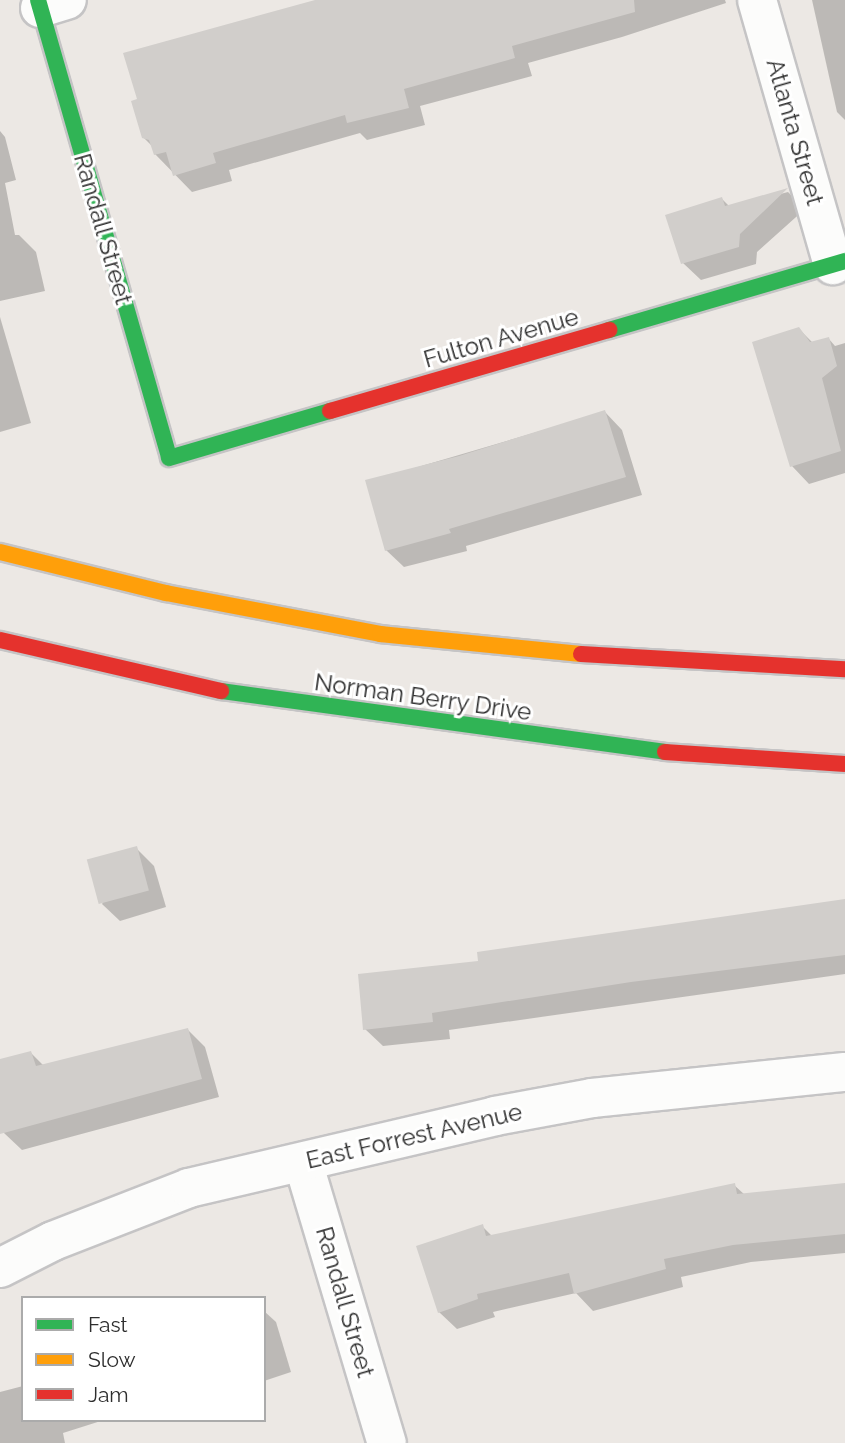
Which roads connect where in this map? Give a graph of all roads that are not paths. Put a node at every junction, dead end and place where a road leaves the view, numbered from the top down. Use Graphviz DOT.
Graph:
graph roads {
  1 [pos="757,0"];
  2 [pos="48,3"];
  3 [pos="839,263"];
  4 [pos="169,458"];
  5 [pos="0,552"];
  6 [pos="0,640"];
  7 [pos="845,669"];
  8 [pos="845,764"];
  9 [pos="845,1072"];
  10 [pos="303,1162"];
  11 [pos="0,1268"];
  12 [pos="387,1443"];
  1 -- 3 [label="street, Atlanta Street"];
  2 -- 4 [label="main road, Randall Street"];
  3 -- 4 [label="main road, Fulton Avenue"];
  5 -- 7 [label="main road"];
  6 -- 8 [label="main road, Norman Berry Drive"];
  9 -- 10 [label="street, East Forrest Avenue"];
  10 -- 11 [label="street, East Forrest Avenue"];
  10 -- 12 [label="street, Randall Street"];
}
